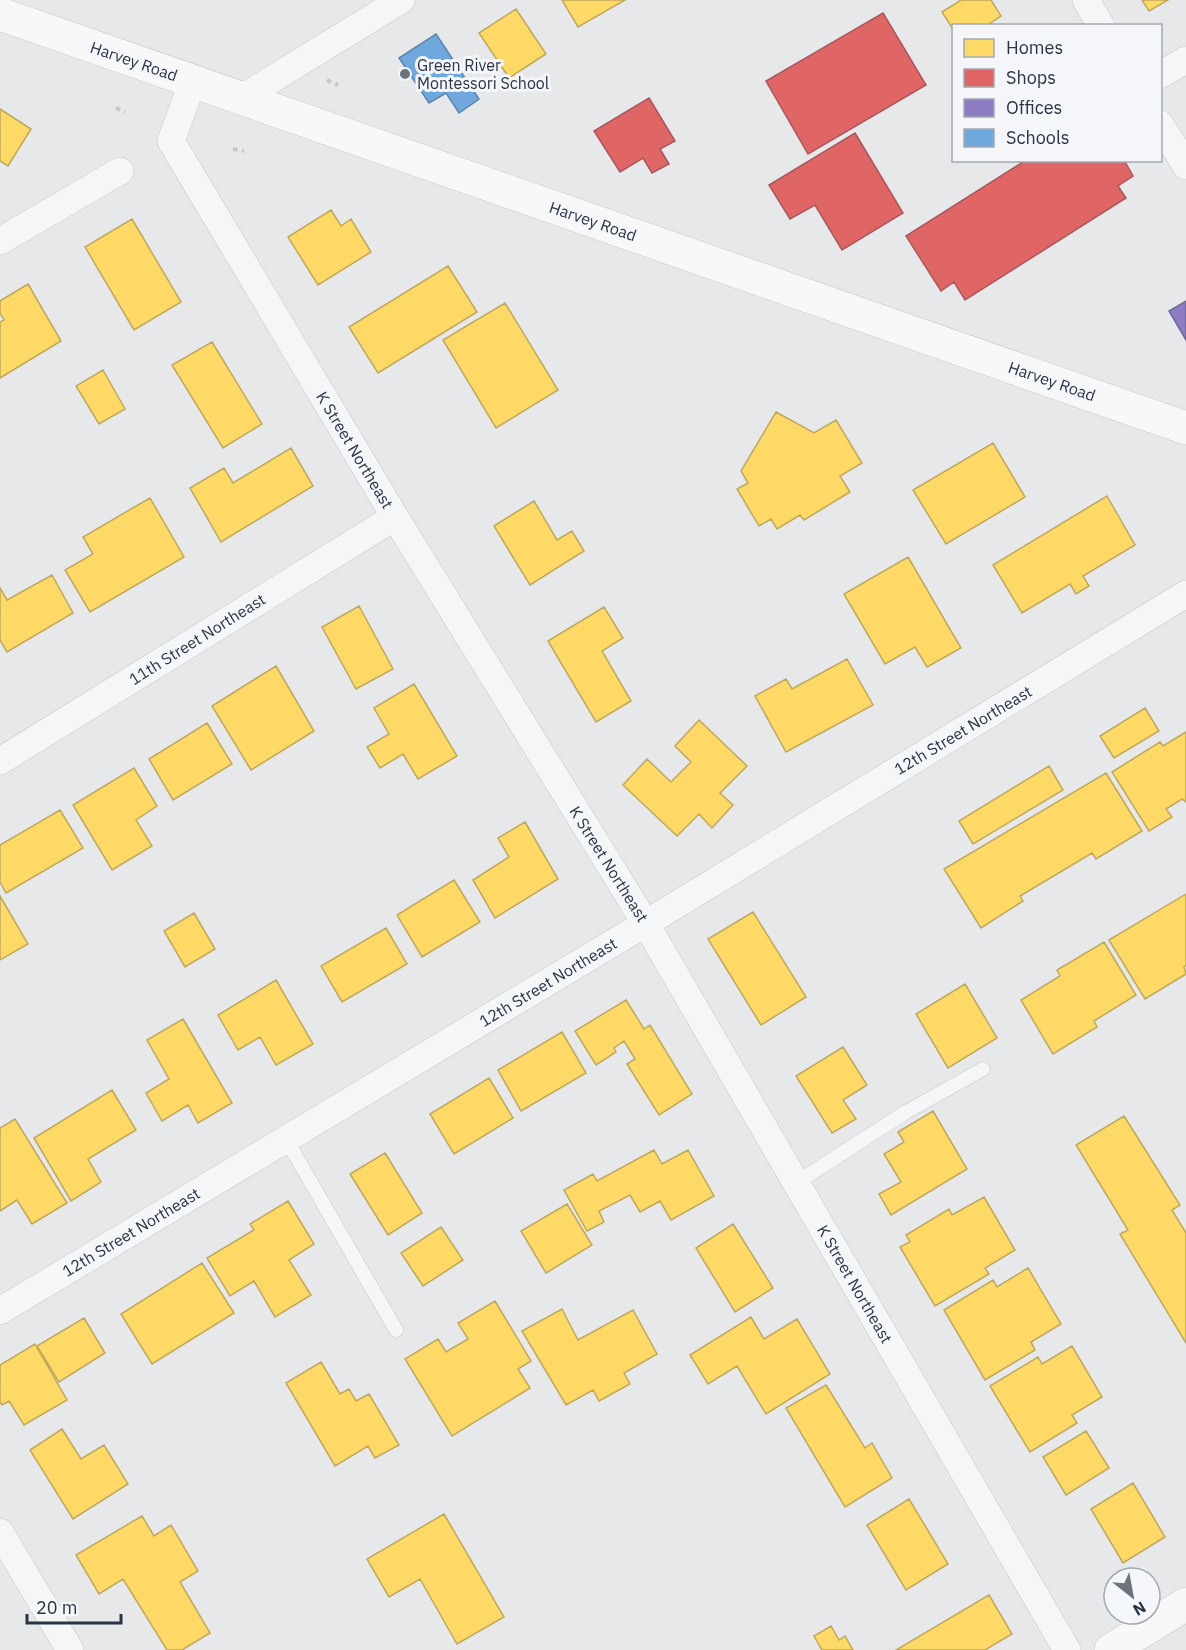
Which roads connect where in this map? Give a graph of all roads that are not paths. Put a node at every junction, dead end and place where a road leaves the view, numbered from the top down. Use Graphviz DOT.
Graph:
graph roads {
  1 [pos="401,0"];
  2 [pos="1086,0"];
  3 [pos="0,14"];
  4 [pos="1100,24"];
  5 [pos="1186,60"];
  6 [pos="1162,74"];
  7 [pos="193,81"];
  8 [pos="240,99"];
  9 [pos="1162,126"];
  10 [pos="1186,166"];
  11 [pos="120,171"];
  12 [pos="0,241"];
  13 [pos="1186,428"];
  14 [pos="395,517"];
  15 [pos="1186,594"];
  16 [pos="0,761"];
  17 [pos="646,924"];
  18 [pos="983,1069"];
  19 [pos="286,1139"];
  20 [pos="796,1183"];
  21 [pos="0,1311"];
  22 [pos="396,1330"];
  23 [pos="0,1532"];
  24 [pos="1186,1604"];
  25 [pos="70,1650"];
  26 [pos="1067,1650"];
  27 [pos="1111,1650"];
  1 -- 8 [label="street"];
  2 -- 4 [label="street"];
  3 -- 7 [label="main road, Harvey Road"];
  5 -- 6 [label="street"];
  7 -- 8 [label="main road, Harvey Road"];
  7 -- 14 [label="street, K Street Northeast"];
  8 -- 13 [label="main road, Harvey Road"];
  9 -- 10 [label="street"];
  11 -- 12 [label="street"];
  14 -- 16 [label="street, 11th Street Northeast"];
  14 -- 17 [label="street, K Street Northeast"];
  15 -- 17 [label="street, 12th Street Northeast"];
  17 -- 19 [label="street, 12th Street Northeast"];
  17 -- 20 [label="street, K Street Northeast"];
  18 -- 20 [label="lane"];
  19 -- 21 [label="street, 12th Street Northeast"];
  19 -- 22 [label="lane"];
  20 -- 26 [label="street, K Street Northeast"];
  23 -- 25 [label="street"];
  24 -- 27 [label="main road"];
}
